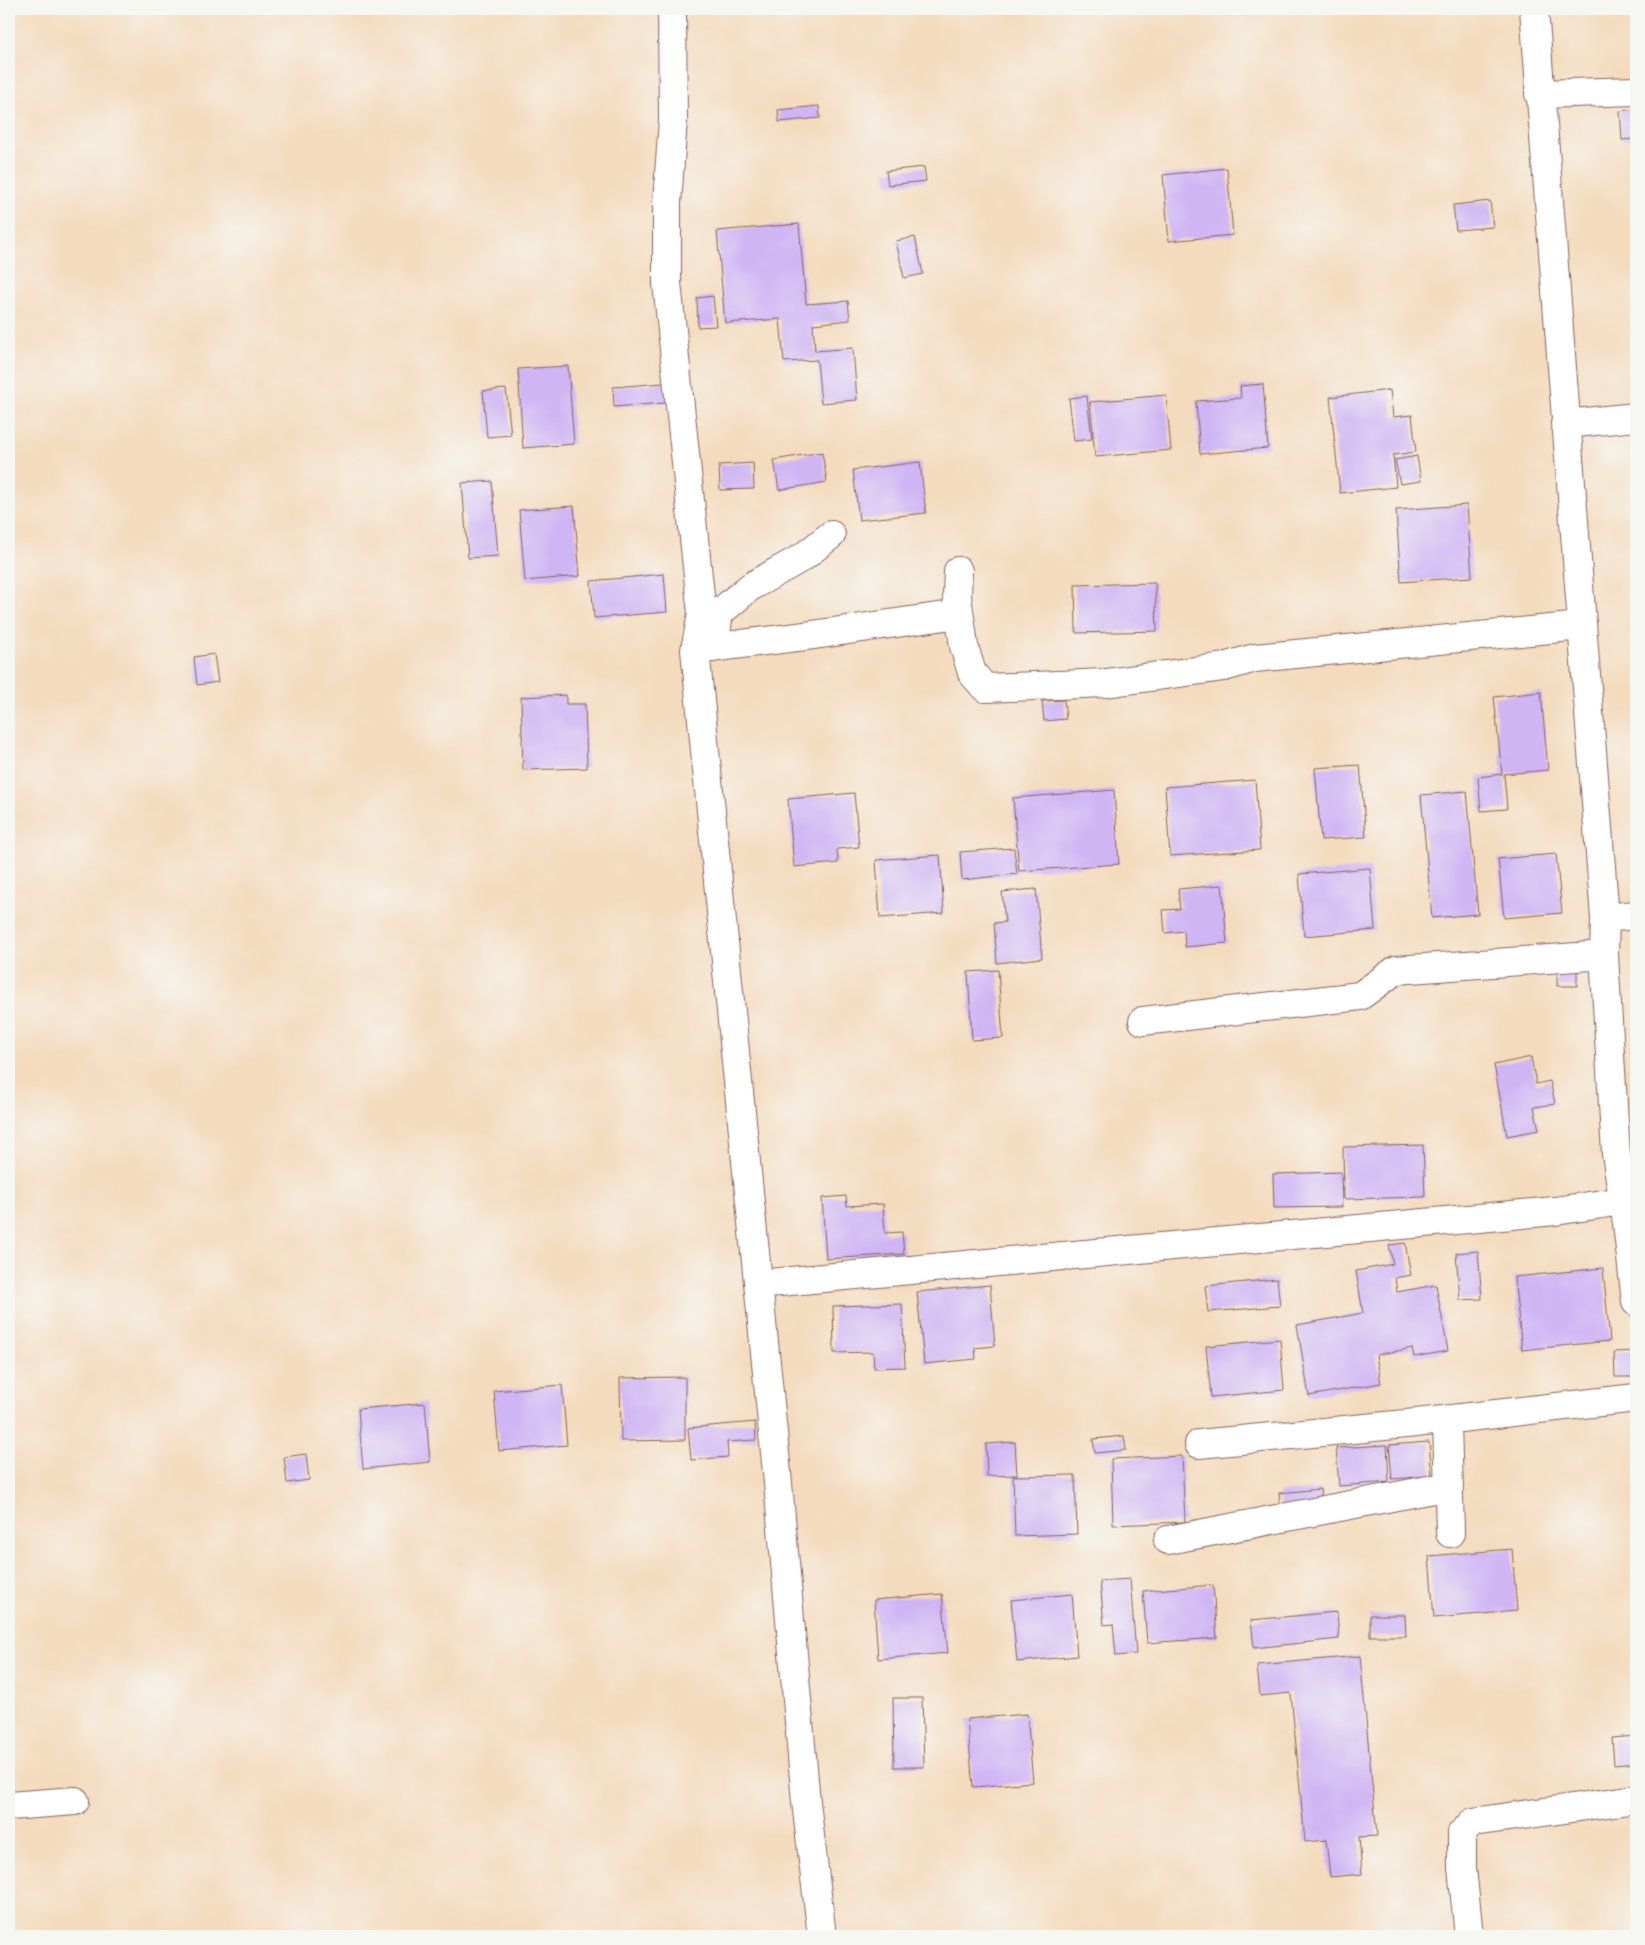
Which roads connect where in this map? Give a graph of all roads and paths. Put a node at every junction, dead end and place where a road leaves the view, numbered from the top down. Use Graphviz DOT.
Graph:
graph roads {
  1 [pos="672,9"];
  2 [pos="1534,9"];
  3 [pos="1636,91"];
  4 [pos="1539,94"];
  5 [pos="1636,417"];
  6 [pos="1566,424"];
  7 [pos="831,535"];
  8 [pos="958,571"];
  9 [pos="959,614"];
  10 [pos="1581,626"];
  11 [pos="704,649"];
  12 [pos="1636,916"];
  13 [pos="1604,918"];
  14 [pos="1604,955"];
  15 [pos="1143,1021"];
  16 [pos="1630,1199"];
  17 [pos="758,1284"];
  18 [pos="1636,1302"];
  19 [pos="1636,1398"];
  20 [pos="1447,1420"];
  21 [pos="1199,1444"];
  22 [pos="1449,1486"];
  23 [pos="1450,1534"];
  24 [pos="1168,1540"];
  25 [pos="1636,1799"];
  26 [pos="75,1801"];
  27 [pos="9,1806"];
  28 [pos="822,1936"];
  29 [pos="1469,1936"];
  1 -- 11 [label="street"];
  2 -- 4 [label="street"];
  3 -- 4 [label="street"];
  4 -- 6 [label="street"];
  5 -- 6 [label="street"];
  6 -- 10 [label="street"];
  7 -- 11 [label="street"];
  8 -- 9 [label="street"];
  9 -- 10 [label="street"];
  9 -- 11 [label="street"];
  10 -- 13 [label="street"];
  11 -- 17 [label="street"];
  12 -- 13 [label="street"];
  13 -- 14 [label="street"];
  14 -- 15 [label="street"];
  14 -- 16 [label="street"];
  16 -- 17 [label="street"];
  16 -- 18 [label="street"];
  17 -- 28 [label="street"];
  19 -- 20 [label="street"];
  20 -- 21 [label="street"];
  20 -- 22 [label="street"];
  22 -- 23 [label="street"];
  22 -- 24 [label="street"];
  25 -- 29 [label="street"];
  26 -- 27 [label="street"];
}
